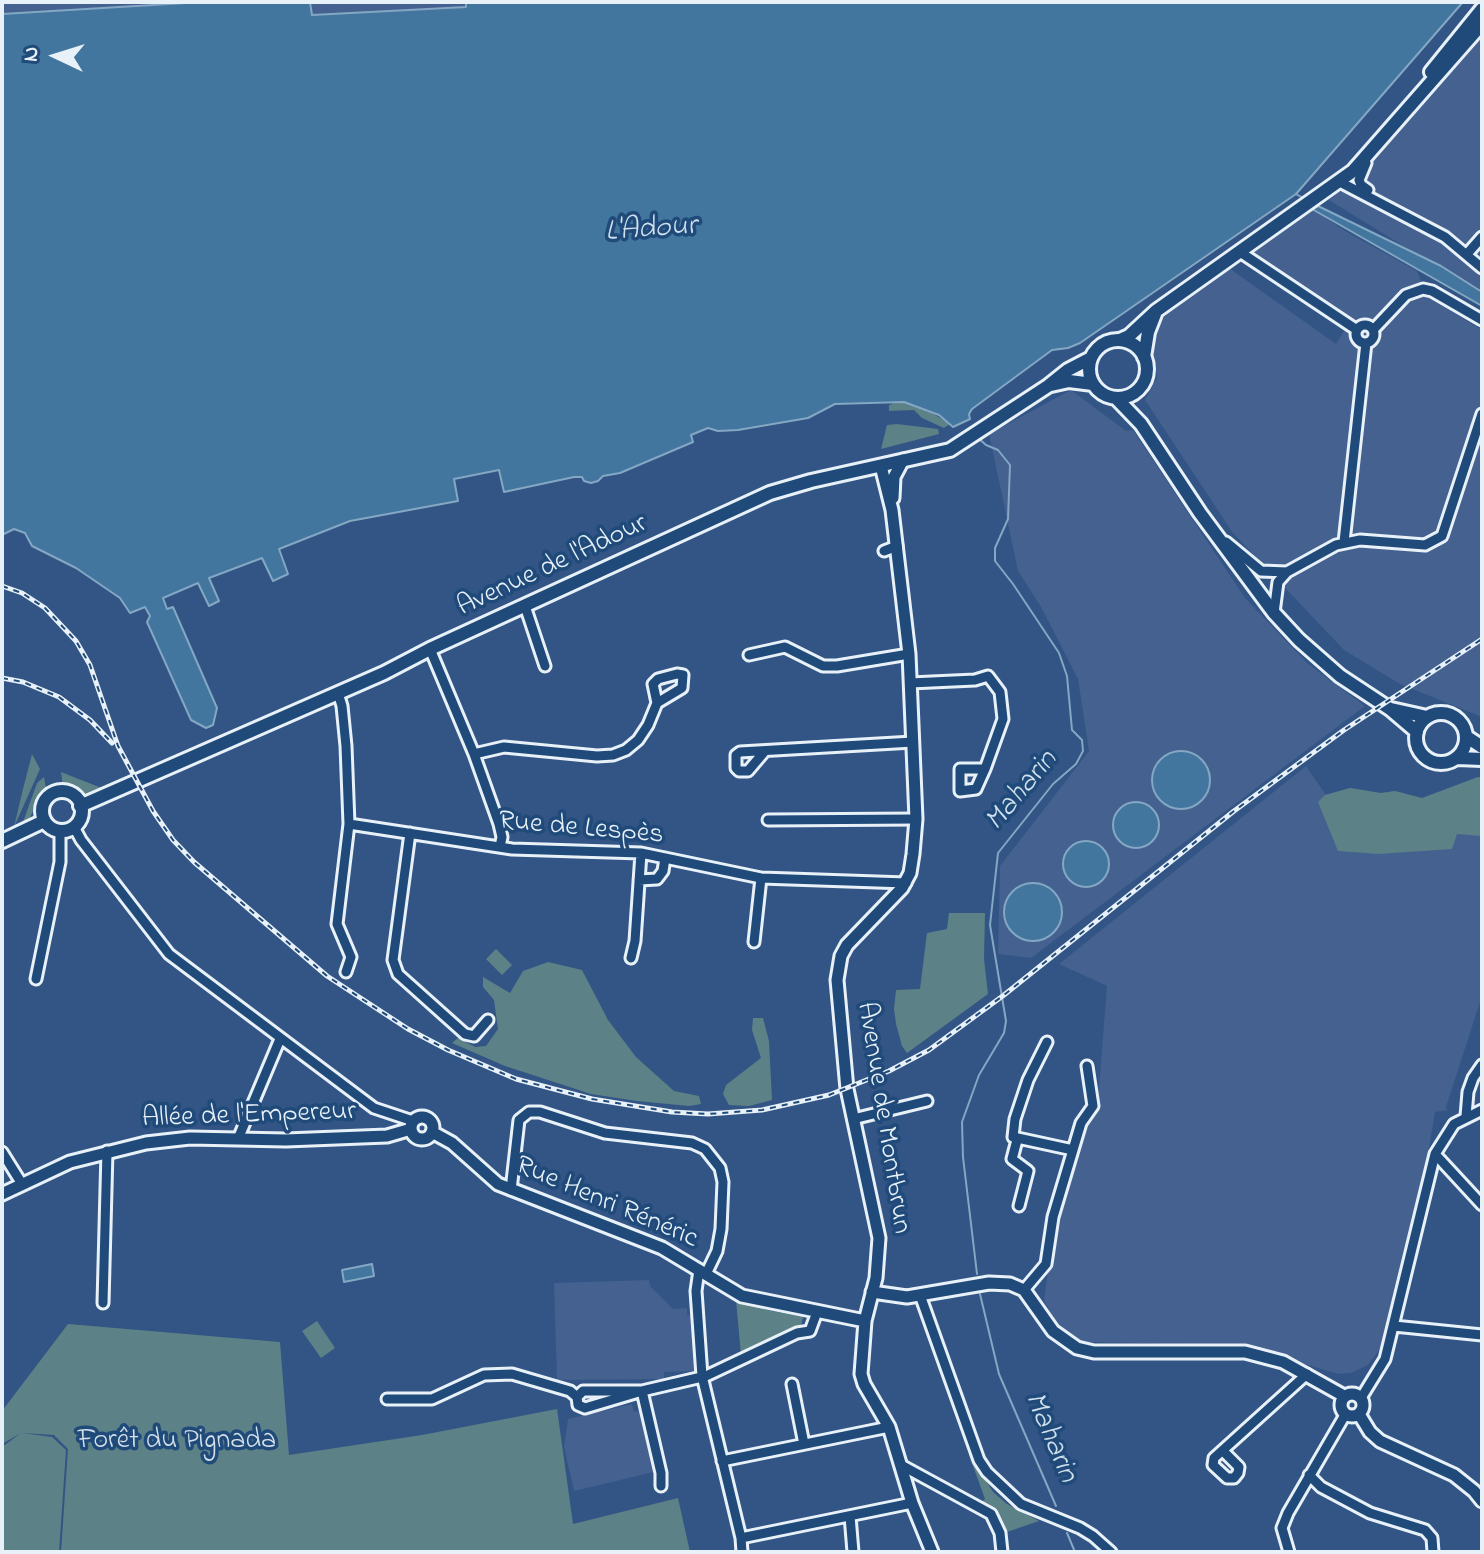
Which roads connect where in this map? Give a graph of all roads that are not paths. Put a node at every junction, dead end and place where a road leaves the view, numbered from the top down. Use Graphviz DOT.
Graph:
graph roads {
  1 [pos="1482,9"];
  2 [pos="1482,24"];
  3 [pos="1388,132"];
  4 [pos="1338,181"];
  5 [pos="1390,207"];
  6 [pos="1482,237"];
  7 [pos="1240,252"];
  8 [pos="1467,254"];
  9 [pos="1482,268"];
  10 [pos="1156,311"];
  11 [pos="1482,320"];
  12 [pos="1357,330"];
  13 [pos="1373,330"];
  14 [pos="1120,340"];
  15 [pos="1366,343"];
  16 [pos="1144,357"];
  17 [pos="1091,358"];
  18 [pos="1093,384"];
  19 [pos="1048,386"];
  20 [pos="1137,392"];
  21 [pos="1116,398"];
  22 [pos="1482,414"];
  23 [pos="1141,424"];
  24 [pos="903,460"];
  25 [pos="881,466"];
  26 [pos="892,510"];
  27 [pos="1214,532"];
  28 [pos="1344,542"];
  29 [pos="897,546"];
  30 [pos="884,551"];
  31 [pos="1287,572"];
  32 [pos="1278,582"];
  33 [pos="1255,588"];
  34 [pos="525,606"];
  35 [pos="1274,613"];
  36 [pos="430,649"];
  37 [pos="909,654"];
  38 [pos="749,655"];
  39 [pos="545,666"];
  40 [pos="910,683"];
  41 [pos="338,693"];
  42 [pos="657,703"];
  43 [pos="1386,707"];
  44 [pos="1427,717"];
  45 [pos="1417,732"];
  46 [pos="1467,737"];
  47 [pos="913,742"];
  48 [pos="1482,747"];
  49 [pos="765,751"];
  50 [pos="474,754"];
  51 [pos="1457,758"];
  52 [pos="1482,759"];
  53 [pos="985,769"];
  54 [pos="80,806"];
  55 [pos="916,819"];
  56 [pos="768,820"];
  57 [pos="44,821"];
  58 [pos="349,824"];
  59 [pos="74,827"];
  60 [pos="60,831"];
  61 [pos="410,833"];
  62 [pos="2,841"];
  63 [pos="500,847"];
  64 [pos="641,853"];
  65 [pos="665,858"];
  66 [pos="761,878"];
  67 [pos="639,880"];
  68 [pos="906,883"];
  69 [pos="754,942"];
  70 [pos="631,958"];
  71 [pos="346,972"];
  72 [pos="36,979"];
  73 [pos="488,1020"];
  74 [pos="280,1039"];
  75 [pos="1047,1042"];
  76 [pos="1482,1065"];
  77 [pos="1087,1066"];
  78 [pos="927,1101"];
  79 [pos="1482,1110"];
  80 [pos="1466,1116"];
  81 [pos="853,1119"];
  82 [pos="412,1125"];
  83 [pos="432,1132"];
  84 [pos="238,1139"];
  85 [pos="1017,1140"];
  86 [pos="1073,1150"];
  87 [pos="107,1151"];
  88 [pos="2,1152"];
  89 [pos="1435,1154"];
  90 [pos="22,1184"];
  91 [pos="511,1190"];
  92 [pos="2,1194"];
  93 [pos="1482,1205"];
  94 [pos="1019,1206"];
  95 [pos="703,1272"];
  96 [pos="1024,1290"];
  97 [pos="872,1292"];
  98 [pos="920,1295"];
  99 [pos="103,1303"];
  100 [pos="817,1312"];
  101 [pos="865,1321"];
  102 [pos="1394,1326"];
  103 [pos="1482,1335"];
  104 [pos="1307,1374"];
  105 [pos="702,1376"];
  106 [pos="792,1384"];
  107 [pos="642,1391"];
  108 [pos="1344,1396"];
  109 [pos="1361,1398"];
  110 [pos="387,1399"];
  111 [pos="1359,1414"];
  112 [pos="1345,1415"];
  113 [pos="889,1427"];
  114 [pos="804,1444"];
  115 [pos="1223,1451"];
  116 [pos="722,1461"];
  117 [pos="901,1465"];
  118 [pos="1309,1475"];
  119 [pos="661,1486"];
  120 [pos="1479,1493"];
  121 [pos="912,1503"];
  122 [pos="850,1516"];
  123 [pos="741,1538"];
  124 [pos="742,1552"];
  125 [pos="853,1552"];
  126 [pos="932,1552"];
  127 [pos="1002,1552"];
  128 [pos="1111,1552"];
  129 [pos="1289,1552"];
  130 [pos="1433,1552"];
  1 -- 4 [label="main road"];
  2 -- 3 [label="main road"];
  3 -- 4 [label="main road"];
  3 -- 5 [label="street"];
  4 -- 5 [label="street"];
  4 -- 7 [label="main road"];
  5 -- 8 [label="street"];
  6 -- 8 [label="street"];
  7 -- 10 [label="main road"];
  7 -- 12 [label="street"];
  8 -- 9 [label="street"];
  10 -- 14 [label="main road"];
  10 -- 16 [label="main road"];
  11 -- 13 [label="street"];
  12 -- 13 [label="street"];
  12 -- 15 [label="street"];
  13 -- 15 [label="street"];
  14 -- 16 [label="main road"];
  14 -- 17 [label="main road"];
  15 -- 28 [label="street"];
  16 -- 20 [label="main road"];
  17 -- 18 [label="main road"];
  17 -- 19 [label="main road, Avenue de l'Adour"];
  18 -- 19 [label="main road, Avenue de l'Adour"];
  18 -- 21 [label="main road"];
  19 -- 24 [label="main road, Avenue de l'Adour"];
  20 -- 21 [label="main road"];
  20 -- 23 [label="main road"];
  21 -- 23 [label="main road"];
  22 -- 28 [label="street"];
  23 -- 27 [label="main road"];
  24 -- 25 [label="main road, Avenue de l'Adour"];
  24 -- 26 [label="street"];
  25 -- 26 [label="street"];
  25 -- 34 [label="main road, Avenue de l'Adour"];
  26 -- 29 [label="street"];
  27 -- 31 [label="street"];
  27 -- 33 [label="main road"];
  28 -- 31 [label="street"];
  29 -- 30 [label="street"];
  29 -- 37 [label="street"];
  31 -- 32 [label="street"];
  32 -- 33 [label="street"];
  32 -- 35 [label="street"];
  33 -- 35 [label="main road"];
  34 -- 36 [label="main road, Avenue de l'Adour"];
  34 -- 39 [label="street"];
  35 -- 43 [label="main road"];
  36 -- 41 [label="main road, Avenue de l'Adour"];
  36 -- 50 [label="street"];
  37 -- 38 [label="street"];
  37 -- 40 [label="street"];
  40 -- 47 [label="street"];
  40 -- 53 [label="street"];
  41 -- 54 [label="main road, Avenue de l'Adour"];
  41 -- 58 [label="street"];
  42 -- 50 [label="street"];
  43 -- 44 [label="main road"];
  43 -- 45 [label="main road"];
  44 -- 45 [label="main road"];
  44 -- 46 [label="main road"];
  45 -- 51 [label="main road"];
  46 -- 48 [label="main road"];
  46 -- 51 [label="main road"];
  47 -- 49 [label="street"];
  47 -- 55 [label="street"];
  50 -- 63 [label="street"];
  51 -- 52 [label="main road"];
  54 -- 57 [label="main road"];
  54 -- 59 [label="main road"];
  55 -- 56 [label="street"];
  55 -- 68 [label="street"];
  57 -- 60 [label="main road"];
  57 -- 62 [label="main road"];
  58 -- 61 [label="street, Rue de Lespès"];
  58 -- 71 [label="street"];
  59 -- 60 [label="main road"];
  59 -- 74 [label="street"];
  60 -- 72 [label="street"];
  61 -- 63 [label="street, Rue de Lespès"];
  61 -- 73 [label="street"];
  63 -- 64 [label="street, Rue de Lespès"];
  64 -- 65 [label="street, Rue de Lespès"];
  64 -- 67 [label="street"];
  65 -- 66 [label="street, Rue de Lespès"];
  65 -- 67 [label="street"];
  66 -- 68 [label="street, Rue de Lespès"];
  66 -- 69 [label="street"];
  67 -- 70 [label="street"];
  68 -- 81 [label="street, Avenue de Montbrun"];
  74 -- 82 [label="street"];
  74 -- 84 [label="street"];
  75 -- 85 [label="street"];
  76 -- 80 [label="street"];
  77 -- 86 [label="street"];
  78 -- 81 [label="street"];
  79 -- 80 [label="street"];
  80 -- 89 [label="street"];
  81 -- 97 [label="street, Avenue de Montbrun"];
  82 -- 83 [label="street, Allée de l'Empereur"];
  82 -- 84 [label="street, Allée de l'Empereur"];
  83 -- 91 [label="street, Rue Henri Rénéric"];
  84 -- 87 [label="street, Allée de l'Empereur"];
  85 -- 86 [label="street"];
  85 -- 94 [label="street"];
  86 -- 96 [label="street"];
  87 -- 90 [label="street, Allée de l'Empereur"];
  87 -- 99 [label="street"];
  88 -- 90 [label="street"];
  89 -- 93 [label="street"];
  89 -- 102 [label="street"];
  90 -- 92 [label="street, Allée de l'Empereur"];
  91 -- 95 [label="street, Rue Henri Rénéric"];
  91 -- 95 [label="street"];
  95 -- 100 [label="street, Rue Henri Rénéric"];
  95 -- 105 [label="street"];
  96 -- 98 [label="street"];
  96 -- 104 [label="street"];
  97 -- 98 [label="street"];
  97 -- 101 [label="street, Avenue de Montbrun"];
  98 -- 128 [label="street"];
  100 -- 101 [label="street, Rue Henri Rénéric"];
  100 -- 105 [label="street"];
  101 -- 113 [label="street, Avenue de Montbrun"];
  102 -- 103 [label="street"];
  102 -- 109 [label="street"];
  104 -- 108 [label="street"];
  104 -- 115 [label="street"];
  105 -- 107 [label="street"];
  105 -- 116 [label="street"];
  106 -- 114 [label="street"];
  107 -- 110 [label="street"];
  107 -- 119 [label="street"];
  108 -- 109 [label="street"];
  108 -- 112 [label="street"];
  109 -- 111 [label="street"];
  111 -- 112 [label="street"];
  111 -- 120 [label="street"];
  112 -- 118 [label="street"];
  113 -- 114 [label="street"];
  113 -- 117 [label="street, Avenue de Montbrun"];
  114 -- 116 [label="street"];
  116 -- 123 [label="street"];
  117 -- 121 [label="street, Avenue de Montbrun"];
  117 -- 127 [label="street"];
  118 -- 129 [label="street"];
  118 -- 130 [label="street"];
  121 -- 122 [label="street"];
  121 -- 126 [label="street, Avenue de Montbrun"];
  122 -- 123 [label="street"];
  122 -- 125 [label="street"];
  123 -- 124 [label="street"];
}
